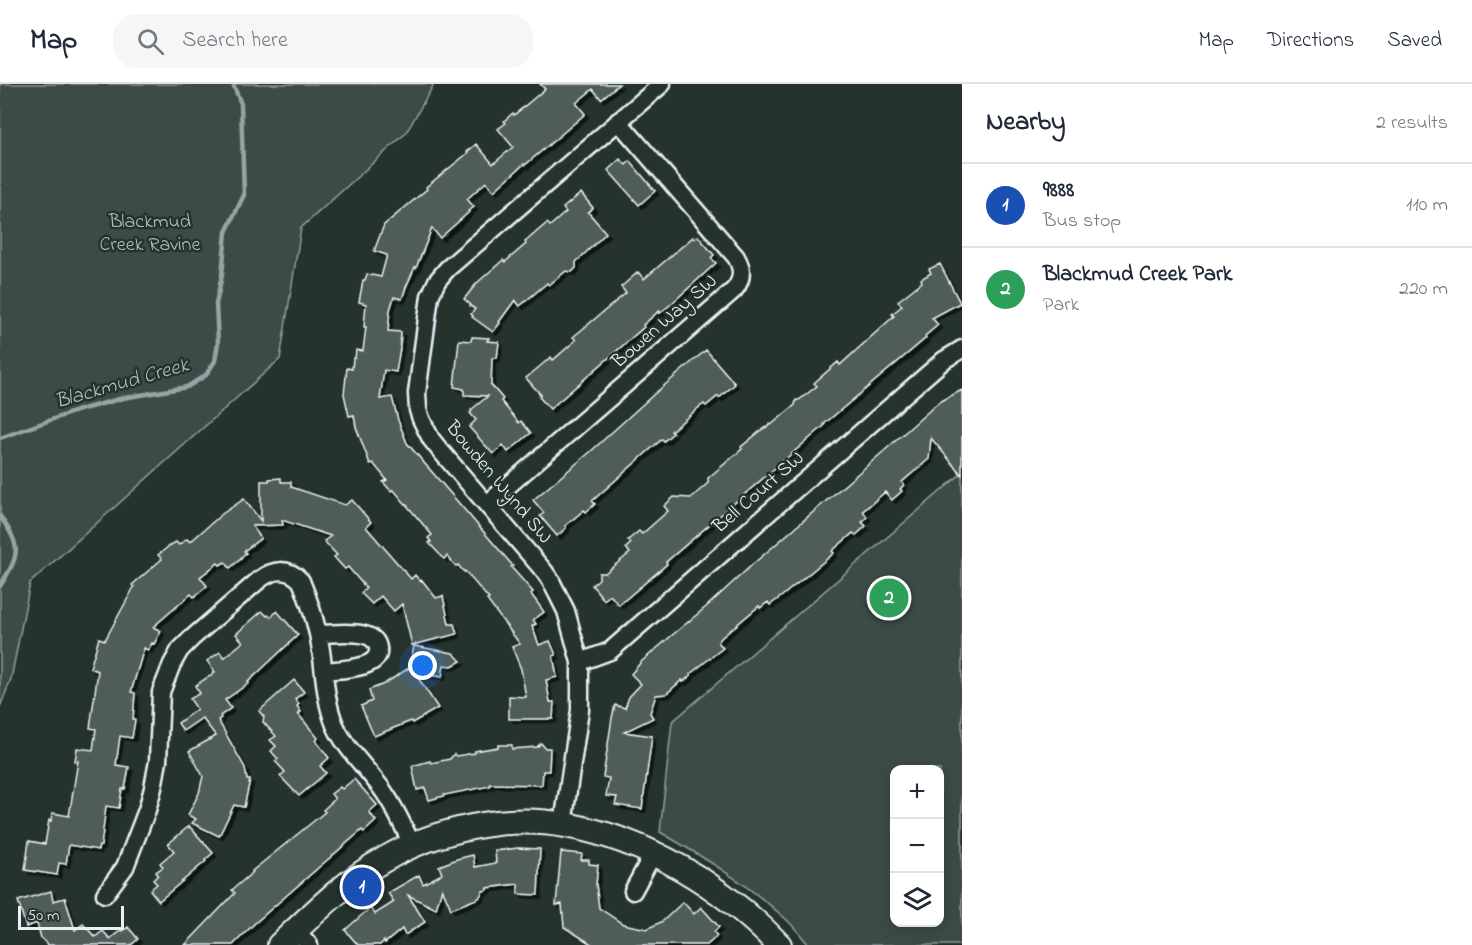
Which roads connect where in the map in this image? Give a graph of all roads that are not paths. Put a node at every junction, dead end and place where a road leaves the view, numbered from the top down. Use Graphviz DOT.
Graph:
graph roads {
  1 [pos="662,84"];
  2 [pos="618,121"];
  3 [pos="962,350"];
  4 [pos="487,504"];
  5 [pos="318,634"];
  6 [pos="580,662"];
  7 [pos="324,671"];
  8 [pos="563,824"];
  9 [pos="412,845"];
  10 [pos="653,854"];
  11 [pos="633,891"];
  12 [pos="105,894"];
  13 [pos="295,940"];
  14 [pos="779,945"];
  1 -- 2 [label="street, Bowden Wynd SW"];
  2 -- 4 [label="street, Bowden Wynd SW"];
  2 -- 4 [label="street, Bowen Way SW"];
  3 -- 6 [label="street, Bell Court SW"];
  4 -- 6 [label="street, Bowden Wynd SW"];
  5 -- 7 [label="street"];
  5 -- 7 [label="street"];
  5 -- 12 [label="street"];
  6 -- 8 [label="street, Bowden Wynd SW"];
  7 -- 9 [label="street"];
  8 -- 9 [label="street"];
  8 -- 10 [label="street"];
  9 -- 13 [label="street"];
  10 -- 11 [label="street"];
  10 -- 14 [label="street"];
}
